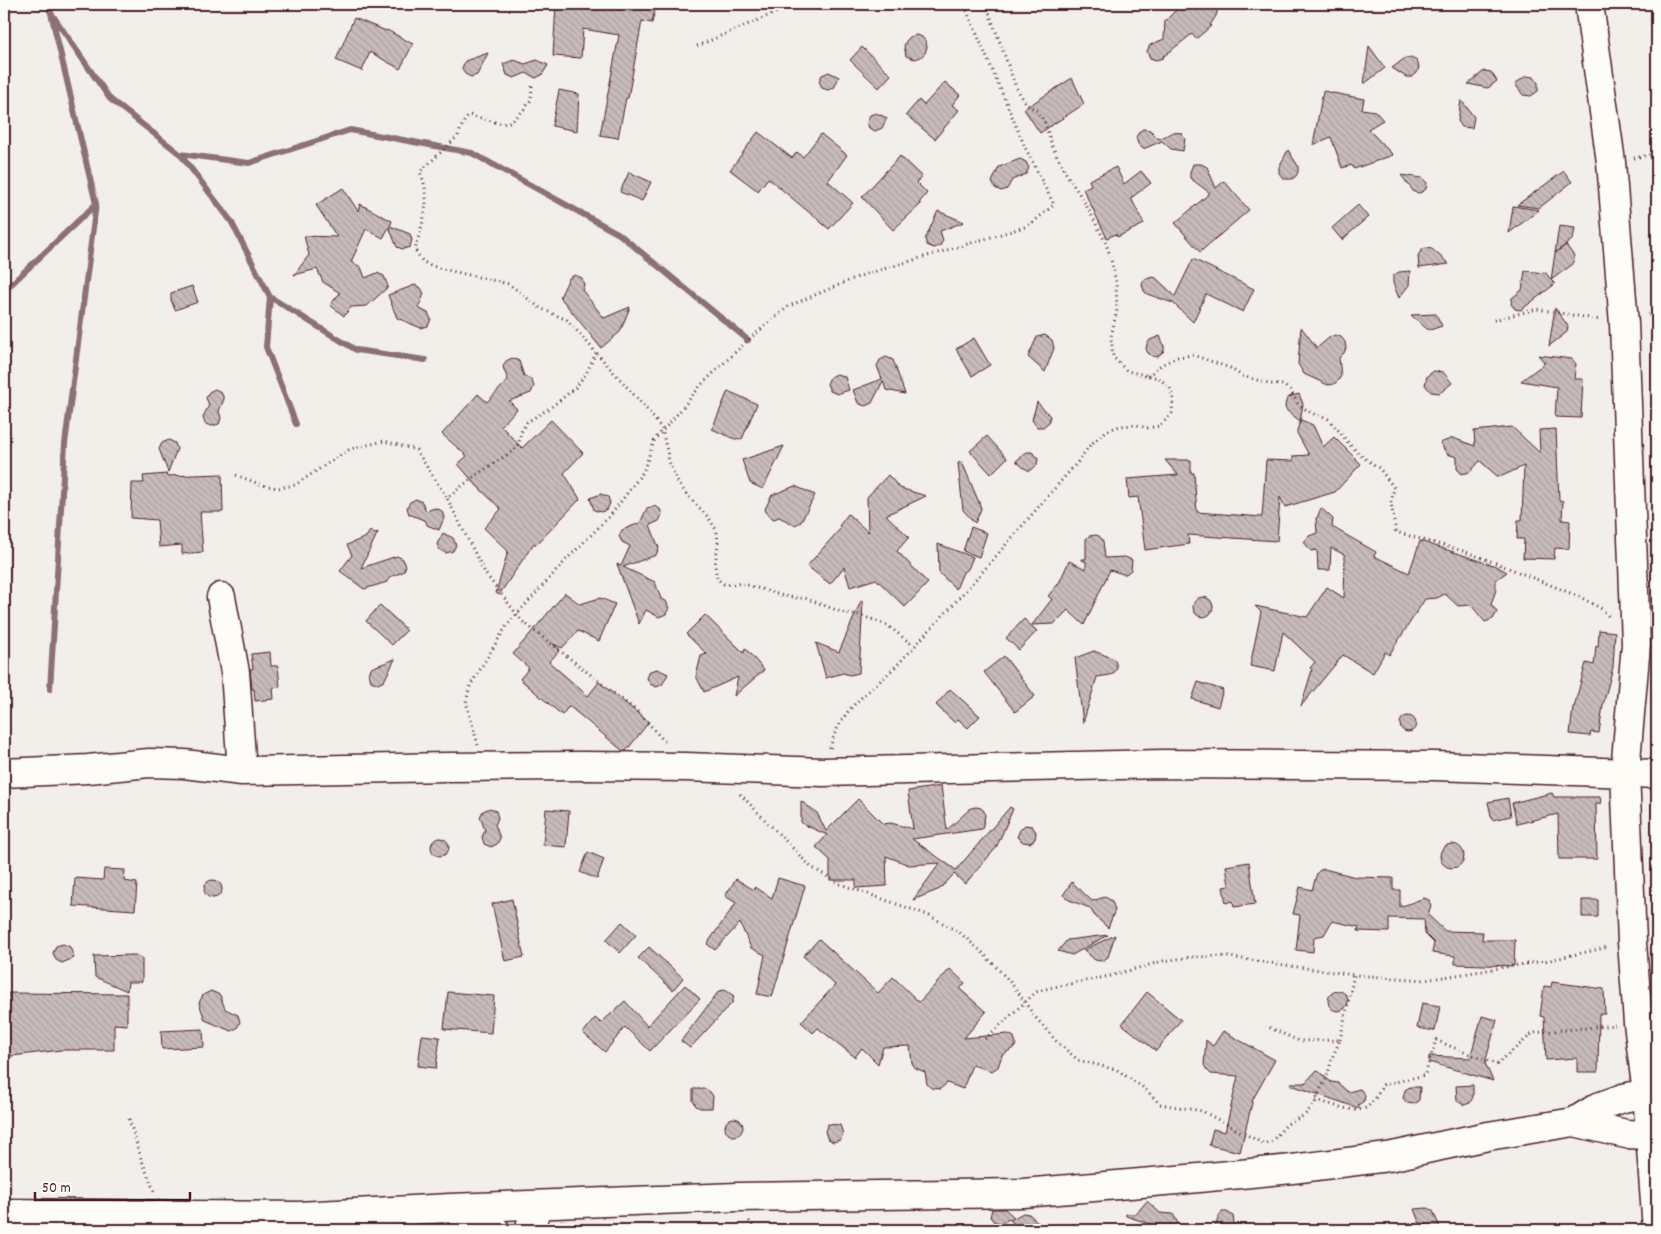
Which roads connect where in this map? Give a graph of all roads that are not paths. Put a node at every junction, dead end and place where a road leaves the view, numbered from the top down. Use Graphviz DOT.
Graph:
graph roads {
  1 [pos="1589,4"];
  2 [pos="221,597"];
  3 [pos="242,771"];
  4 [pos="1625,772"];
  5 [pos="4,773"];
  6 [pos="1657,774"];
  7 [pos="1647,1093"];
  8 [pos="1574,1122"];
  9 [pos="1650,1136"];
  10 [pos="538,1205"];
  11 [pos="450,1208"];
  12 [pos="4,1213"];
  13 [pos="495,1230"];
  14 [pos="529,1230"];
  15 [pos="1657,1230"];
  1 -- 4 [label="street"];
  2 -- 3 [label="street"];
  3 -- 4 [label="street"];
  3 -- 5 [label="street"];
  4 -- 6 [label="street"];
  4 -- 7 [label="street"];
  7 -- 8 [label="street"];
  7 -- 9 [label="street"];
  8 -- 9 [label="street"];
  8 -- 10 [label="street"];
  9 -- 15 [label="street"];
  10 -- 11 [label="street"];
  10 -- 14 [label="street"];
  11 -- 12 [label="street"];
  11 -- 13 [label="street"];
}
